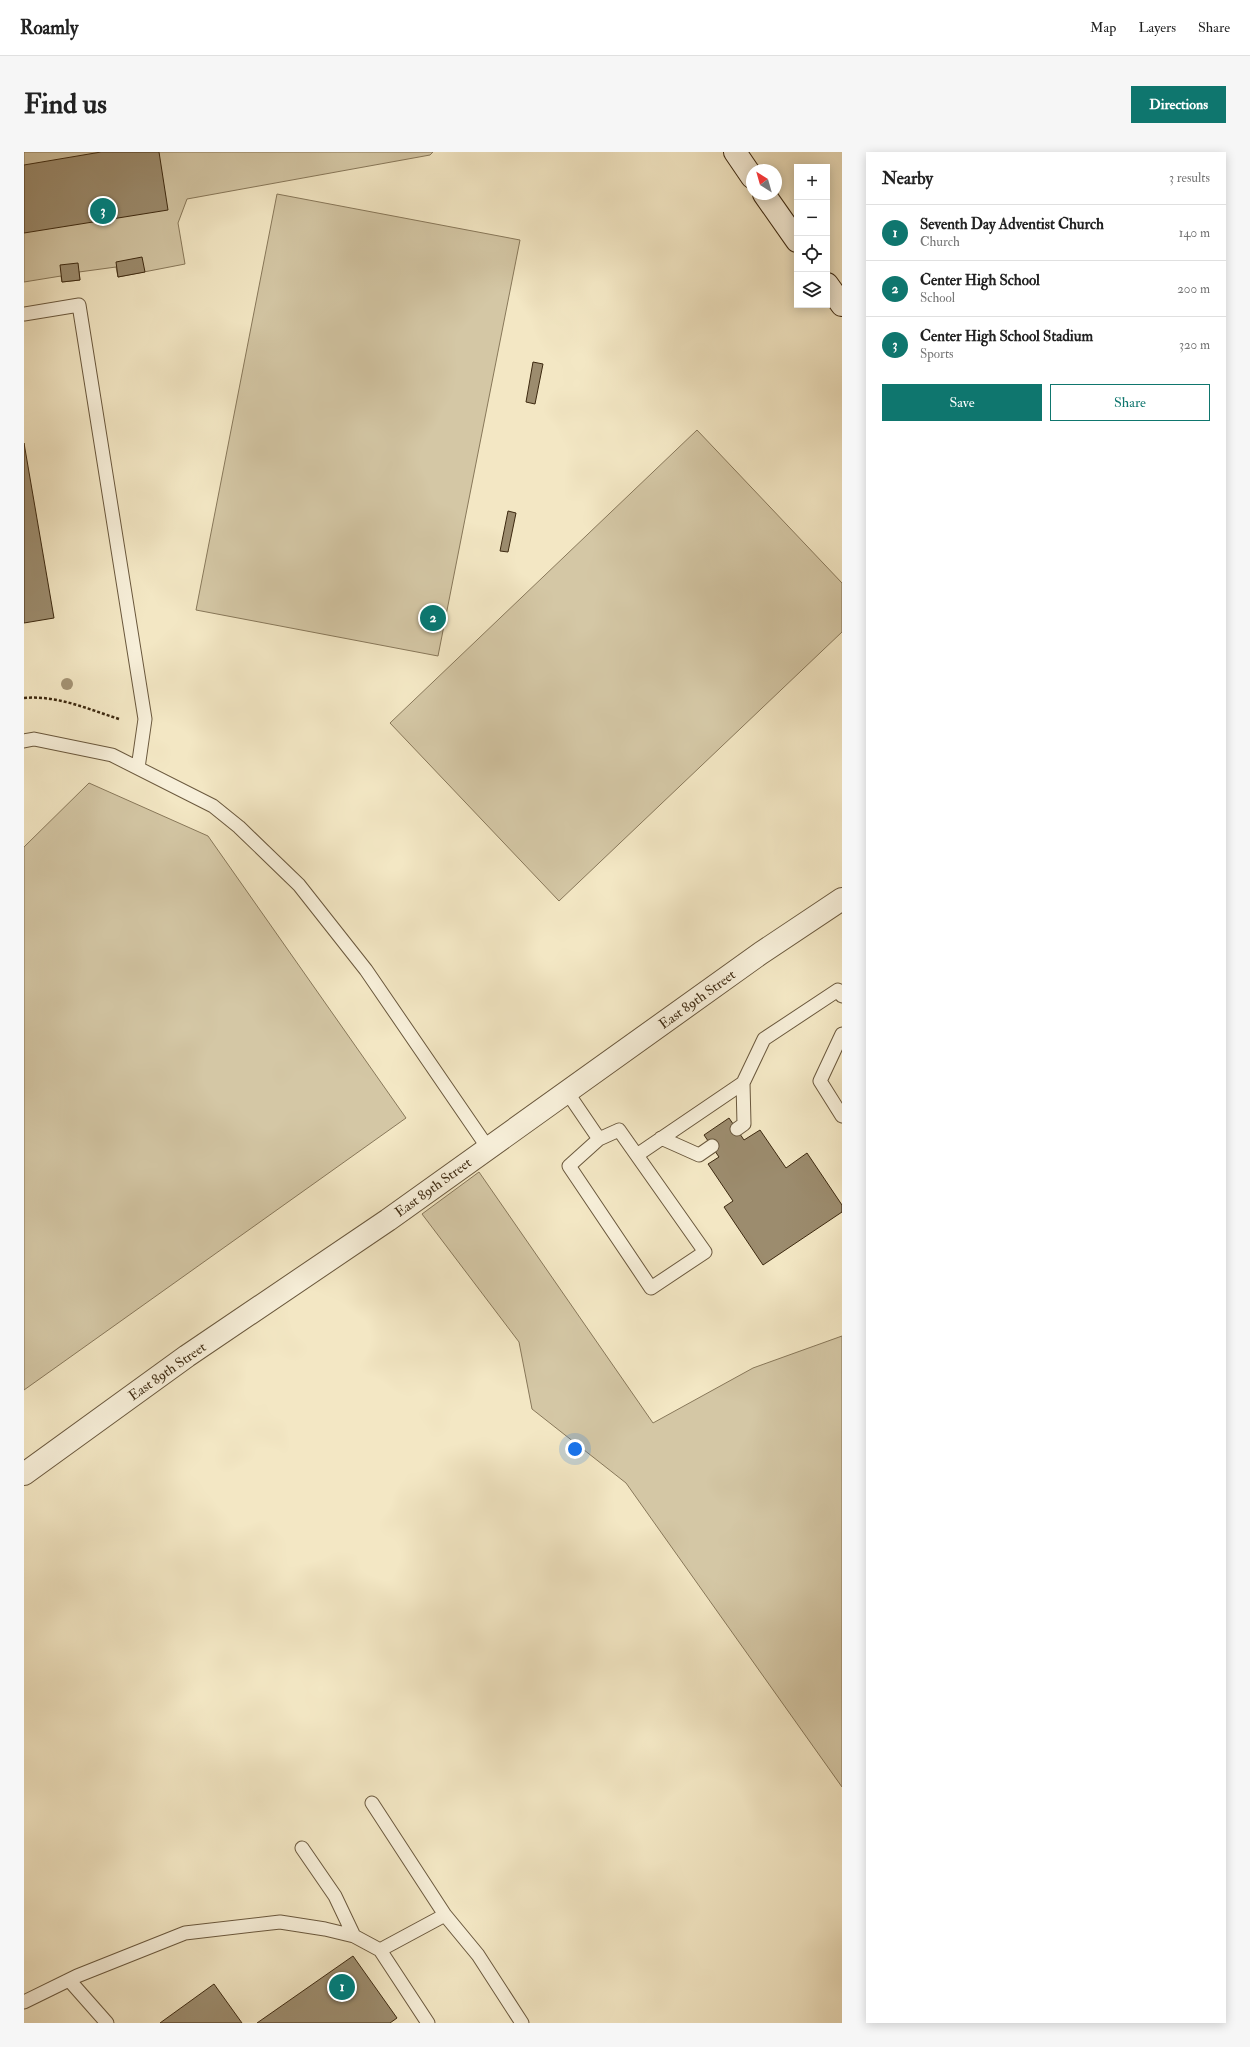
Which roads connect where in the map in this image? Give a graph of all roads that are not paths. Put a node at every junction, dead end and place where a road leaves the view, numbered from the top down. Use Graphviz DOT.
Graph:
graph roads {
  1 [pos="735,152"];
  2 [pos="746,168"];
  3 [pos="768,200"];
  4 [pos="794,237"];
  5 [pos="830,288"];
  6 [pos="842,305"];
  7 [pos="24,314"];
  8 [pos="24,741"];
  9 [pos="138,768"];
  10 [pos="842,899"];
  11 [pos="842,996"];
  12 [pos="842,1034"];
  13 [pos="743,1083"];
  14 [pos="567,1092"];
  15 [pos="842,1116"];
  16 [pos="737,1129"];
  17 [pos="661,1138"];
  18 [pos="599,1139"];
  19 [pos="712,1146"];
  20 [pos="488,1148"];
  21 [pos="637,1155"];
  22 [pos="24,1474"];
  23 [pos="372,1803"];
  24 [pos="302,1848"];
  25 [pos="445,1915"];
  26 [pos="354,1936"];
  27 [pos="380,1950"];
  28 [pos="69,1980"];
  29 [pos="24,2002"];
  30 [pos="106,2023"];
  31 [pos="428,2023"];
  32 [pos="522,2023"];
  1 -- 2 [label="street"];
  3 -- 4 [label="street"];
  5 -- 6 [label="street"];
  7 -- 9 [label="lane"];
  8 -- 9 [label="lane"];
  9 -- 20 [label="lane"];
  10 -- 14 [label="street, East 89th Street"];
  11 -- 13 [label="lane"];
  12 -- 15 [label="lane"];
  13 -- 16 [label="lane"];
  13 -- 17 [label="lane"];
  14 -- 18 [label="lane"];
  14 -- 20 [label="street, East 89th Street"];
  17 -- 19 [label="lane"];
  17 -- 21 [label="lane"];
  18 -- 21 [label="lane"];
  18 -- 21 [label="lane"];
  20 -- 22 [label="street, East 89th Street"];
  23 -- 25 [label="lane"];
  24 -- 26 [label="lane"];
  25 -- 27 [label="lane"];
  25 -- 32 [label="lane"];
  26 -- 27 [label="lane"];
  26 -- 28 [label="lane"];
  27 -- 31 [label="lane"];
  28 -- 29 [label="lane"];
  28 -- 30 [label="lane"];
}
